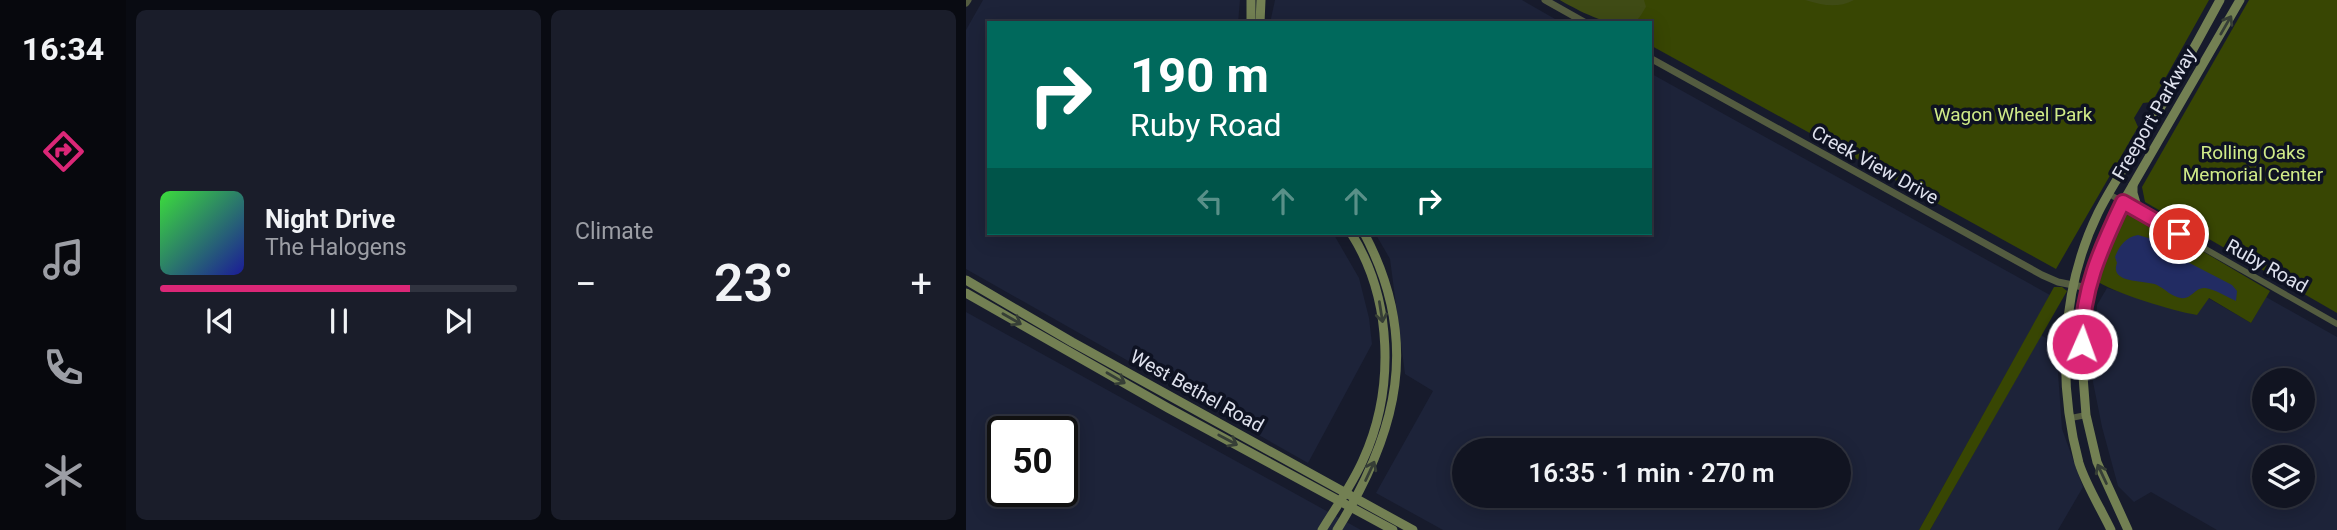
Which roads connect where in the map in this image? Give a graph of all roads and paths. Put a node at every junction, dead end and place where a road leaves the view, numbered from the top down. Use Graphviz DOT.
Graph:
graph roads {
  1 [pos="1545,0"];
  2 [pos="2220,0"];
  3 [pos="2239,0"];
  4 [pos="1582,21"];
  5 [pos="1652,59"];
  6 [pos="2153,120"];
  7 [pos="2168,127"];
  8 [pos="2133,185"];
  9 [pos="2109,194"];
  10 [pos="2123,202"];
  11 [pos="2138,210"];
  12 [pos="1352,235"];
  13 [pos="1365,235"];
  14 [pos="967,283"];
  15 [pos="2073,285"];
  16 [pos="2088,288"];
  17 [pos="966,293"];
  18 [pos="2337,324"];
  19 [pos="1395,332"];
  20 [pos="1384,334"];
  21 [pos="1097,355"];
  22 [pos="1091,364"];
  23 [pos="1174,398"];
  24 [pos="1168,408"];
  25 [pos="2086,415"];
  26 [pos="2071,418"];
  27 [pos="1343,497"];
  28 [pos="1354,503"];
  29 [pos="2124,521"];
  30 [pos="1322,530"];
  31 [pos="1337,530"];
  32 [pos="1393,530"];
  33 [pos="1413,530"];
  34 [pos="2112,530"];
  35 [pos="2129,530"];
  1 -- 4 [label="street"];
  2 -- 6 [label="main road, Freeport Parkway"];
  7 -- 3 [label="main road, Freeport Parkway, one-way"];
  5 -- 15 [label="street, Creek View Drive"];
  6 -- 7 [label="main road"];
  6 -- 9 [label="main road, Freeport Parkway"];
  7 -- 8 [label="main road, Freeport Parkway"];
  8 -- 10 [label="main road, Freeport Parkway"];
  8 -- 11 [label="main road"];
  9 -- 10 [label="street, Ruby Road"];
  9 -- 15 [label="main road, Freeport Parkway"];
  10 -- 11 [label="street, Ruby Road"];
  10 -- 16 [label="main road, Freeport Parkway"];
  11 -- 18 [label="street, Ruby Road"];
  12 -- 20 [label="main road, one-way"];
  13 -- 19 [label="main road"];
  14 -- 21 [label="main road, West Bethel Road"];
  15 -- 16 [label="street, Creek View Drive"];
  15 -- 26 [label="main road, Freeport Parkway"];
  16 -- 25 [label="main road, Freeport Parkway"];
  17 -- 22 [label="main road, West Bethel Road, one-way"];
  19 -- 20 [label="main road"];
  28 -- 19 [label="main road, one-way"];
  20 -- 27 [label="main road"];
  21 -- 22 [label="main road"];
  21 -- 23 [label="main road, West Bethel Road"];
  22 -- 24 [label="main road, West Bethel Road, one-way"];
  23 -- 24 [label="main road"];
  23 -- 27 [label="main road, West Bethel Road"];
  24 -- 27 [label="main road, West Bethel Road, one-way"];
  25 -- 26 [label="street"];
  29 -- 25 [label="main road, Freeport Parkway, one-way"];
  26 -- 34 [label="main road, Freeport Parkway"];
  27 -- 28 [label="main road, West Bethel Road"];
  27 -- 30 [label="main road"];
  28 -- 31 [label="main road"];
  28 -- 32 [label="main road, West Bethel Road"];
  28 -- 33 [label="main road, West Bethel Road"];
  29 -- 34 [label="street"];
  29 -- 35 [label="main road, Freeport Parkway"];
}
